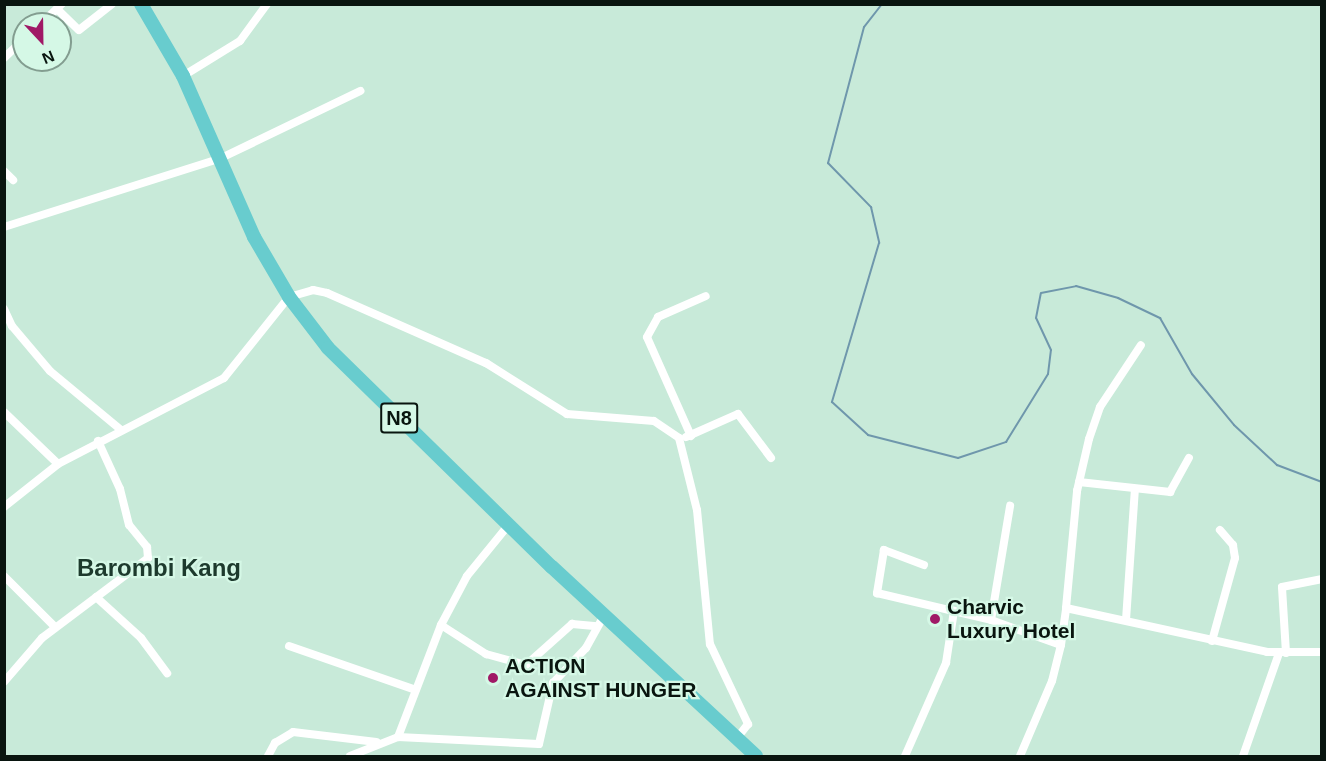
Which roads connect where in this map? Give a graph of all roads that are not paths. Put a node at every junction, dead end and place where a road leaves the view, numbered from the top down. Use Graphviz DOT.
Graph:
graph roads {
  1 [pos="112,4"];
  2 [pos="141,4"];
  3 [pos="267,4"];
  4 [pos="59,7"];
  5 [pos="183,76"];
  6 [pos="360,91"];
  7 [pos="219,159"];
  8 [pos="4,171"];
  9 [pos="13,180"];
  10 [pos="4,226"];
  11 [pos="706,296"];
  12 [pos="289,297"];
  13 [pos="4,309"];
  14 [pos="1141,345"];
  15 [pos="4,412"];
  16 [pos="121,430"];
  17 [pos="691,436"];
  18 [pos="679,438"];
  19 [pos="98,441"];
  20 [pos="771,458"];
  21 [pos="1189,458"];
  22 [pos="58,464"];
  23 [pos="1079,482"];
  24 [pos="1135,489"];
  25 [pos="1010,506"];
  26 [pos="4,507"];
  27 [pos="510,523"];
  28 [pos="1220,530"];
  29 [pos="924,565"];
  30 [pos="4,576"];
  31 [pos="1322,579"];
  32 [pos="96,597"];
  33 [pos="1066,608"];
  34 [pos="954,611"];
  35 [pos="600,620"];
  36 [pos="991,620"];
  37 [pos="1126,620"];
  38 [pos="441,625"];
  39 [pos="54,627"];
  40 [pos="1212,641"];
  41 [pos="1061,645"];
  42 [pos="289,646"];
  43 [pos="1322,652"];
  44 [pos="1282,653"];
  45 [pos="167,673"];
  46 [pos="4,682"];
  47 [pos="416,690"];
  48 [pos="398,737"];
  49 [pos="738,737"];
  50 [pos="380,742"];
  51 [pos="268,756"];
  52 [pos="350,756"];
  53 [pos="756,756"];
  54 [pos="904,756"];
  55 [pos="1020,756"];
  56 [pos="1243,756"];
  1 -- 4 [label="street"];
  2 -- 5 [label="highway, N8"];
  3 -- 5 [label="street"];
  5 -- 7 [label="highway, N8"];
  6 -- 7 [label="street"];
  7 -- 10 [label="street"];
  7 -- 12 [label="highway, N8"];
  8 -- 9 [label="street"];
  11 -- 17 [label="street"];
  12 -- 16 [label="street"];
  12 -- 18 [label="street"];
  12 -- 27 [label="highway, N8"];
  13 -- 16 [label="street"];
  14 -- 23 [label="street"];
  15 -- 22 [label="street"];
  16 -- 19 [label="street"];
  17 -- 18 [label="street"];
  17 -- 20 [label="street"];
  18 -- 49 [label="street"];
  19 -- 22 [label="street"];
  19 -- 32 [label="street"];
  21 -- 24 [label="street"];
  22 -- 26 [label="street"];
  23 -- 24 [label="street"];
  23 -- 33 [label="street"];
  24 -- 37 [label="street"];
  25 -- 36 [label="street"];
  27 -- 35 [label="highway, N8"];
  27 -- 38 [label="street"];
  28 -- 40 [label="street"];
  29 -- 34 [label="street"];
  30 -- 39 [label="street"];
  31 -- 44 [label="street"];
  32 -- 39 [label="street"];
  32 -- 45 [label="street"];
  33 -- 37 [label="street"];
  33 -- 41 [label="street"];
  34 -- 36 [label="street"];
  34 -- 54 [label="street"];
  35 -- 38 [label="street"];
  35 -- 48 [label="street"];
  35 -- 49 [label="highway, N8"];
  36 -- 41 [label="street"];
  37 -- 40 [label="street"];
  38 -- 47 [label="street"];
  39 -- 46 [label="street"];
  40 -- 44 [label="street"];
  41 -- 55 [label="street"];
  42 -- 47 [label="street"];
  43 -- 44 [label="street"];
  44 -- 56 [label="street"];
  47 -- 48 [label="street"];
  48 -- 50 [label="street"];
  49 -- 53 [label="highway, N8"];
  50 -- 51 [label="street"];
  50 -- 52 [label="street"];
}
